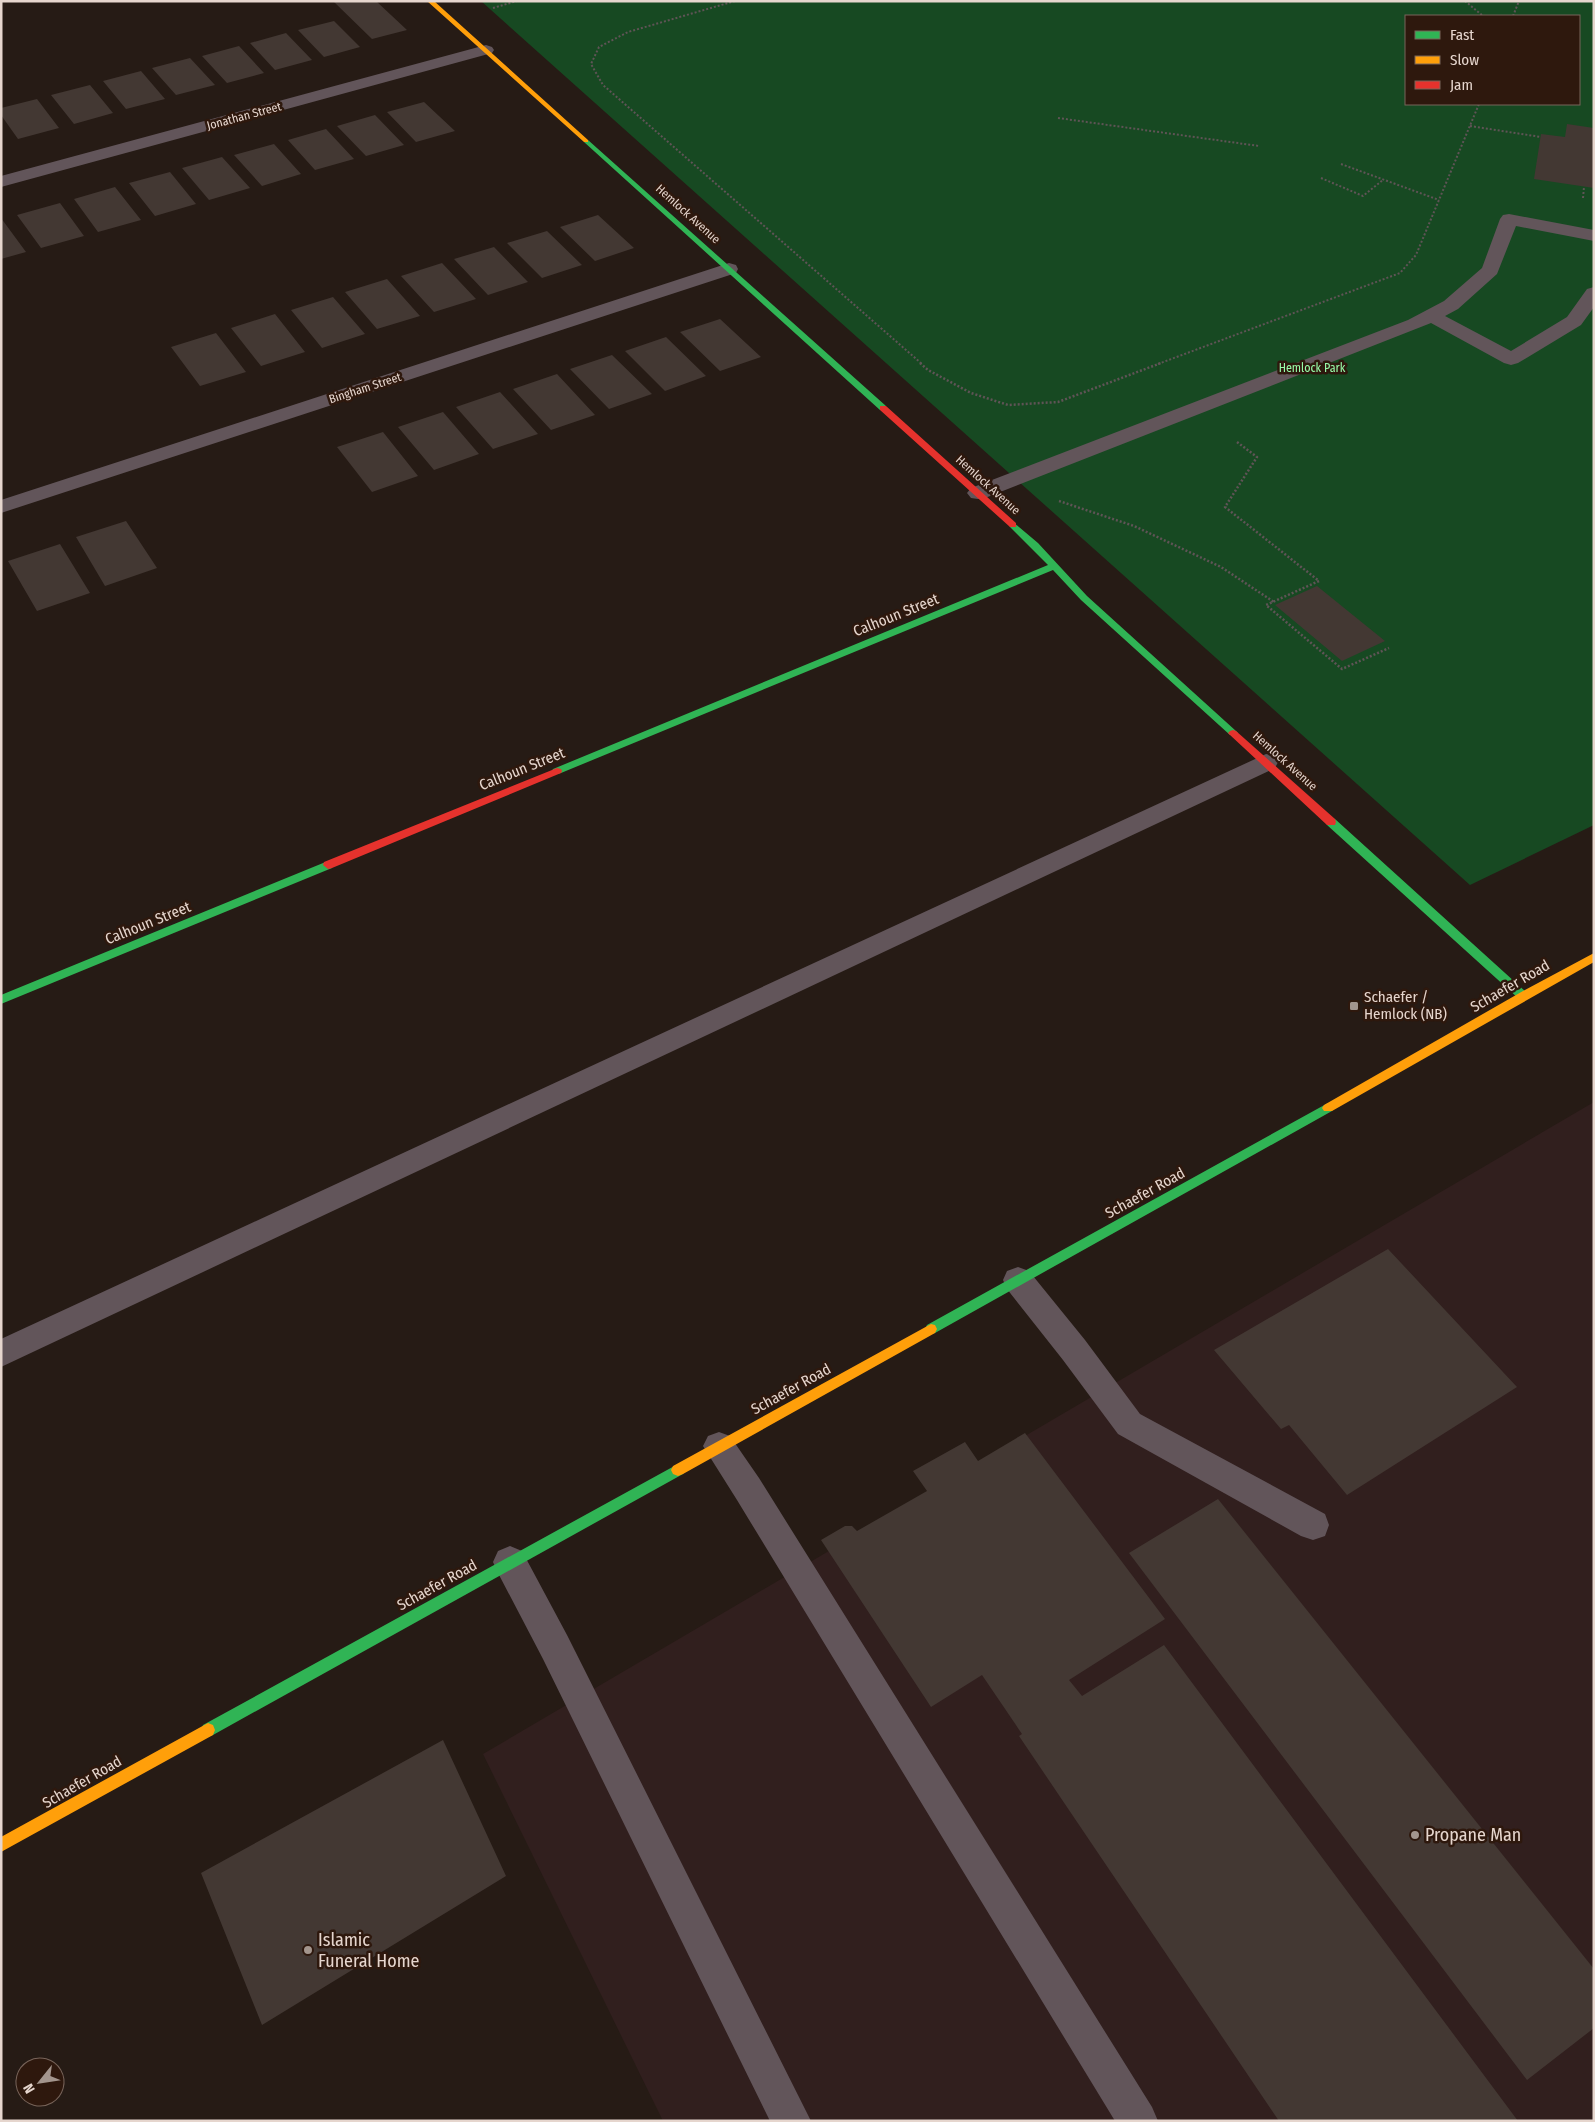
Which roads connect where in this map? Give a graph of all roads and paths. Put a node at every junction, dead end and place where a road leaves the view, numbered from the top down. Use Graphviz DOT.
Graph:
graph roads {
  1 [pos="430,1"];
  2 [pos="735,1"];
  3 [pos="1466,1"];
  4 [pos="1518,1"];
  5 [pos="1482,15"];
  6 [pos="1512,15"];
  7 [pos="486,50"];
  8 [pos="1479,105"];
  9 [pos="1058,118"];
  10 [pos="1470,126"];
  11 [pos="1541,137"];
  12 [pos="1259,146"];
  13 [pos="1341,164"];
  14 [pos="1321,178"];
  15 [pos="1383,180"];
  16 [pos="1,182"];
  17 [pos="1439,200"];
  18 [pos="1594,236"];
  19 [pos="729,270"];
  20 [pos="1594,293"];
  21 [pos="1431,316"];
  22 [pos="1238,442"];
  23 [pos="978,494"];
  24 [pos="1053,499"];
  25 [pos="1,507"];
  26 [pos="1054,566"];
  27 [pos="1274,602"];
  28 [pos="1388,648"];
  29 [pos="1266,762"];
  30 [pos="1594,957"];
  31 [pos="1522,995"];
  32 [pos="1,1000"];
  33 [pos="1018,1280"];
  34 [pos="1,1354"];
  35 [pos="719,1446"];
  36 [pos="1313,1525"];
  37 [pos="510,1562"];
  38 [pos="1,1845"];
  39 [pos="791,2121"];
  40 [pos="1138,2121"];
  1 -- 7 [label="street, Hemlock Avenue"];
  2 -- 17 [label="path"];
  3 -- 5 [label="path"];
  4 -- 6 [label="path"];
  7 -- 16 [label="street, Jonathan Street"];
  7 -- 19 [label="street, Hemlock Avenue"];
  8 -- 10 [label="path"];
  9 -- 12 [label="path"];
  10 -- 11 [label="path"];
  10 -- 17 [label="path"];
  13 -- 15 [label="path"];
  14 -- 15 [label="path"];
  15 -- 17 [label="path"];
  18 -- 21 [label="street"];
  19 -- 23 [label="street, Hemlock Avenue"];
  19 -- 25 [label="street, Bingham Street"];
  20 -- 21 [label="street"];
  21 -- 23 [label="street"];
  22 -- 27 [label="path"];
  23 -- 26 [label="street, Hemlock Avenue"];
  24 -- 27 [label="path"];
  26 -- 29 [label="street, Hemlock Avenue"];
  26 -- 32 [label="street, Calhoun Street"];
  27 -- 28 [label="path"];
  29 -- 31 [label="street, Hemlock Avenue"];
  29 -- 34 [label="street"];
  30 -- 31 [label="street, Schaefer Road"];
  31 -- 33 [label="street, Schaefer Road"];
  33 -- 35 [label="street, Schaefer Road"];
  33 -- 36 [label="street"];
  35 -- 37 [label="street, Schaefer Road"];
  35 -- 40 [label="street"];
  37 -- 38 [label="street, Schaefer Road"];
  37 -- 39 [label="street"];
}
